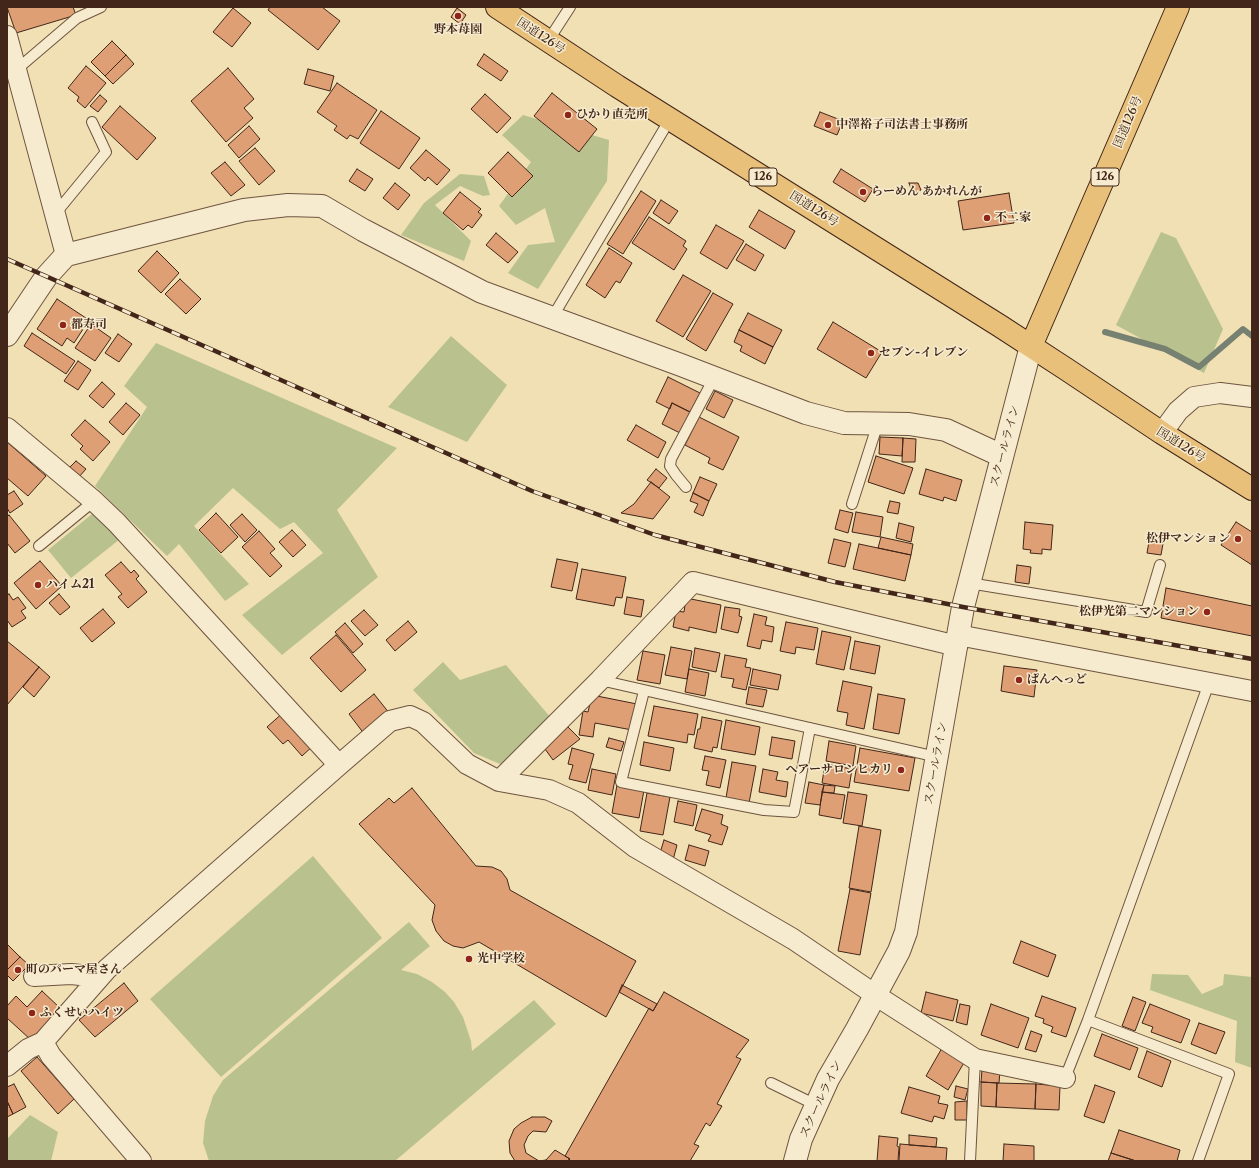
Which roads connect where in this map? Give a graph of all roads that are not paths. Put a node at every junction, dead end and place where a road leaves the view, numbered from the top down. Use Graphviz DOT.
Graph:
graph roads {
  1 [pos="101,7"];
  2 [pos="497,7"];
  3 [pos="570,7"];
  4 [pos="1178,7"];
  5 [pos="548,41"];
  6 [pos="8,42"];
  7 [pos="16,70"];
  8 [pos="670,119"];
  9 [pos="92,122"];
  10 [pos="55,214"];
  11 [pos="66,255"];
  12 [pos="552,318"];
  13 [pos="7,335"];
  14 [pos="1031,346"];
  15 [pos="714,378"];
  16 [pos="1252,397"];
  17 [pos="878,423"];
  18 [pos="7,428"];
  19 [pos="1162,433"];
  20 [pos="1002,456"];
  21 [pos="686,487"];
  22 [pos="1252,489"];
  23 [pos="94,501"];
  24 [pos="852,504"];
  25 [pos="39,546"];
  26 [pos="1160,566"];
  27 [pos="969,583"];
  28 [pos="958,640"];
  29 [pos="600,680"];
  30 [pos="1209,683"];
  31 [pos="644,690"];
  32 [pos="1252,691"];
  33 [pos="810,728"];
  34 [pos="937,757"];
  35 [pos="339,765"];
  36 [pos="499,781"];
  37 [pos="34,976"];
  38 [pos="100,977"];
  39 [pos="876,995"];
  40 [pos="1088,1020"];
  41 [pos="43,1042"];
  42 [pos="975,1059"];
  43 [pos="7,1066"];
  44 [pos="1065,1078"];
  45 [pos="771,1083"];
  46 [pos="816,1105"];
  47 [pos="141,1161"];
  48 [pos="795,1161"];
  49 [pos="970,1161"];
  50 [pos="1198,1161"];
  1 -- 7 [label="lane"];
  2 -- 5 [label="highway, 国道126号 / 126"];
  3 -- 5 [label="lane"];
  4 -- 14 [label="highway, 国道126号 / 126"];
  5 -- 8 [label="highway, 国道126号 / 126"];
  6 -- 7 [label="street"];
  7 -- 10 [label="street"];
  8 -- 12 [label="lane"];
  8 -- 14 [label="highway, 国道126号 / 126"];
  9 -- 10 [label="lane"];
  10 -- 11 [label="street"];
  11 -- 12 [label="street"];
  11 -- 13 [label="street"];
  12 -- 15 [label="street"];
  14 -- 19 [label="highway, 国道126号 / 126"];
  14 -- 20 [label="street, スクールライン"];
  15 -- 17 [label="street"];
  15 -- 21 [label="lane"];
  16 -- 19 [label="street"];
  17 -- 20 [label="street"];
  17 -- 24 [label="lane"];
  18 -- 23 [label="street"];
  19 -- 22 [label="highway, 国道126号 / 126"];
  20 -- 27 [label="street, スクールライン"];
  23 -- 25 [label="lane"];
  23 -- 35 [label="street"];
  26 -- 27 [label="lane"];
  27 -- 28 [label="street, スクールライン"];
  28 -- 29 [label="street"];
  28 -- 30 [label="street"];
  28 -- 34 [label="street, スクールライン"];
  29 -- 31 [label="lane"];
  29 -- 36 [label="street"];
  30 -- 32 [label="street"];
  30 -- 40 [label="lane"];
  31 -- 33 [label="lane"];
  31 -- 33 [label="lane"];
  33 -- 34 [label="lane"];
  34 -- 39 [label="street, スクールライン"];
  35 -- 36 [label="street"];
  35 -- 38 [label="street"];
  36 -- 39 [label="street"];
  37 -- 38 [label="street"];
  38 -- 41 [label="street"];
  39 -- 42 [label="street"];
  39 -- 46 [label="street, スクールライン"];
  40 -- 44 [label="lane"];
  40 -- 50 [label="lane"];
  41 -- 43 [label="street"];
  41 -- 47 [label="street"];
  42 -- 44 [label="street"];
  42 -- 49 [label="lane"];
  45 -- 46 [label="lane"];
  46 -- 48 [label="street, スクールライン"];
}
